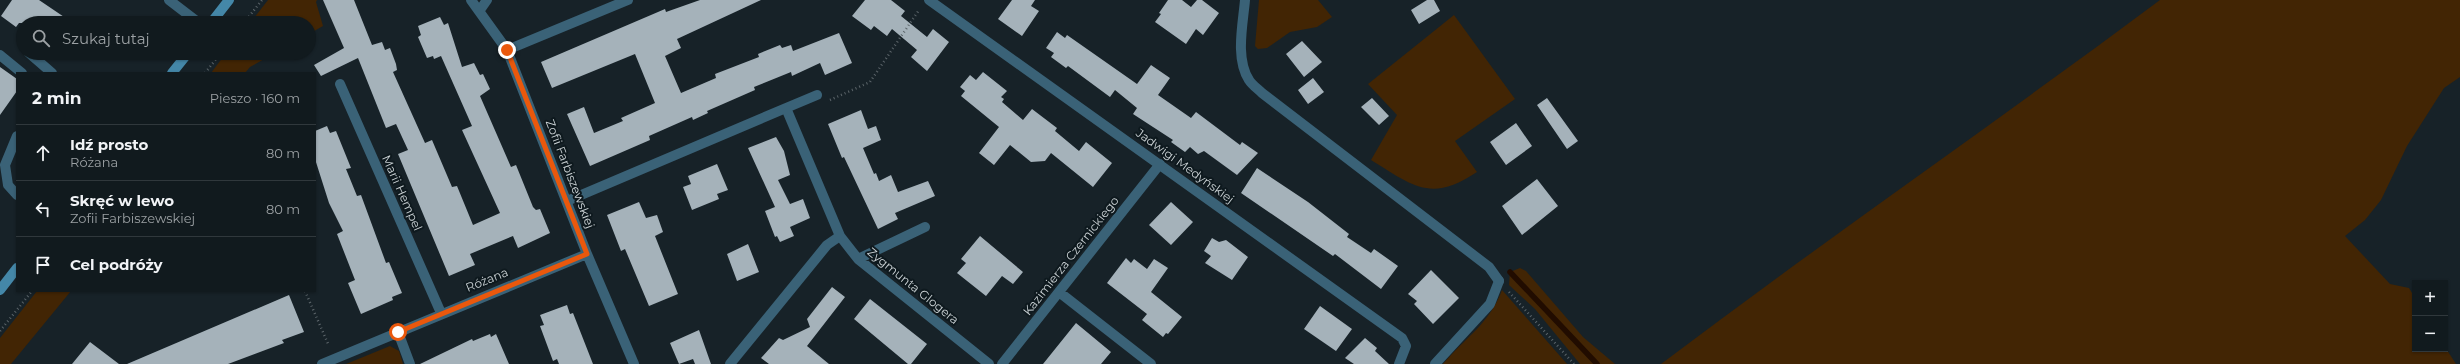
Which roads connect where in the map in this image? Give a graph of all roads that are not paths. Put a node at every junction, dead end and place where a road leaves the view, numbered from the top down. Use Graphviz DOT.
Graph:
graph roads {
  1 [pos="169,0"];
  2 [pos="229,0"];
  3 [pos="471,0"];
  4 [pos="487,0"];
  5 [pos="628,0"];
  6 [pos="929,0"];
  7 [pos="1245,0"];
  8 [pos="480,10"];
  9 [pos="190,16"];
  10 [pos="216,16"];
  11 [pos="507,50"];
  12 [pos="0,55"];
  13 [pos="37,60"];
  14 [pos="182,60"];
  15 [pos="21,72"];
  16 [pos="51,72"];
  17 [pos="173,72"];
  18 [pos="340,84"];
  19 [pos="817,95"];
  20 [pos="786,108"];
  21 [pos="16,138"];
  22 [pos="1160,164"];
  23 [pos="16,194"];
  24 [pos="566,201"];
  25 [pos="925,227"];
  26 [pos="840,236"];
  27 [pos="587,254"];
  28 [pos="858,260"];
  29 [pos="16,269"];
  30 [pos="0,290"];
  31 [pos="1059,292"];
  32 [pos="441,313"];
  33 [pos="398,332"];
  34 [pos="322,364"];
  35 [pos="410,364"];
  36 [pos="634,364"];
  37 [pos="730,364"];
  38 [pos="990,364"];
  39 [pos="1002,364"];
  40 [pos="1151,364"];
  41 [pos="1399,364"];
  42 [pos="1435,364"];
  1 -- 9 [label="street"];
  2 -- 10 [label="main road"];
  3 -- 8 [label="street, Zofii Farbiszewskiej"];
  4 -- 8 [label="street"];
  5 -- 11 [label="street"];
  6 -- 22 [label="street, Jadwigi Medyńskiej"];
  7 -- 42 [label="street"];
  8 -- 11 [label="street, Zofii Farbiszewskiej"];
  11 -- 24 [label="street, Zofii Farbiszewskiej"];
  12 -- 15 [label="street"];
  13 -- 16 [label="street"];
  14 -- 17 [label="main road"];
  18 -- 32 [label="street, Marii Hempel"];
  19 -- 20 [label="street"];
  20 -- 24 [label="street"];
  20 -- 26 [label="street, Zygmunta Glogera"];
  21 -- 23 [label="street"];
  22 -- 31 [label="street, Kazimierza Czernickiego"];
  22 -- 41 [label="street, Jadwigi Medyńskiej"];
  24 -- 27 [label="street, Zofii Farbiszewskiej"];
  25 -- 28 [label="street"];
  26 -- 28 [label="street, Zygmunta Glogera"];
  26 -- 37 [label="street"];
  27 -- 32 [label="street, Różana"];
  27 -- 36 [label="street, Zofii Farbiszewskiej"];
  28 -- 38 [label="street, Zygmunta Glogera"];
  29 -- 30 [label="main road"];
  31 -- 39 [label="street, Kazimierza Czernickiego"];
  31 -- 40 [label="street"];
  32 -- 33 [label="street, Różana"];
  33 -- 34 [label="street, Różana"];
  33 -- 35 [label="street"];
}
